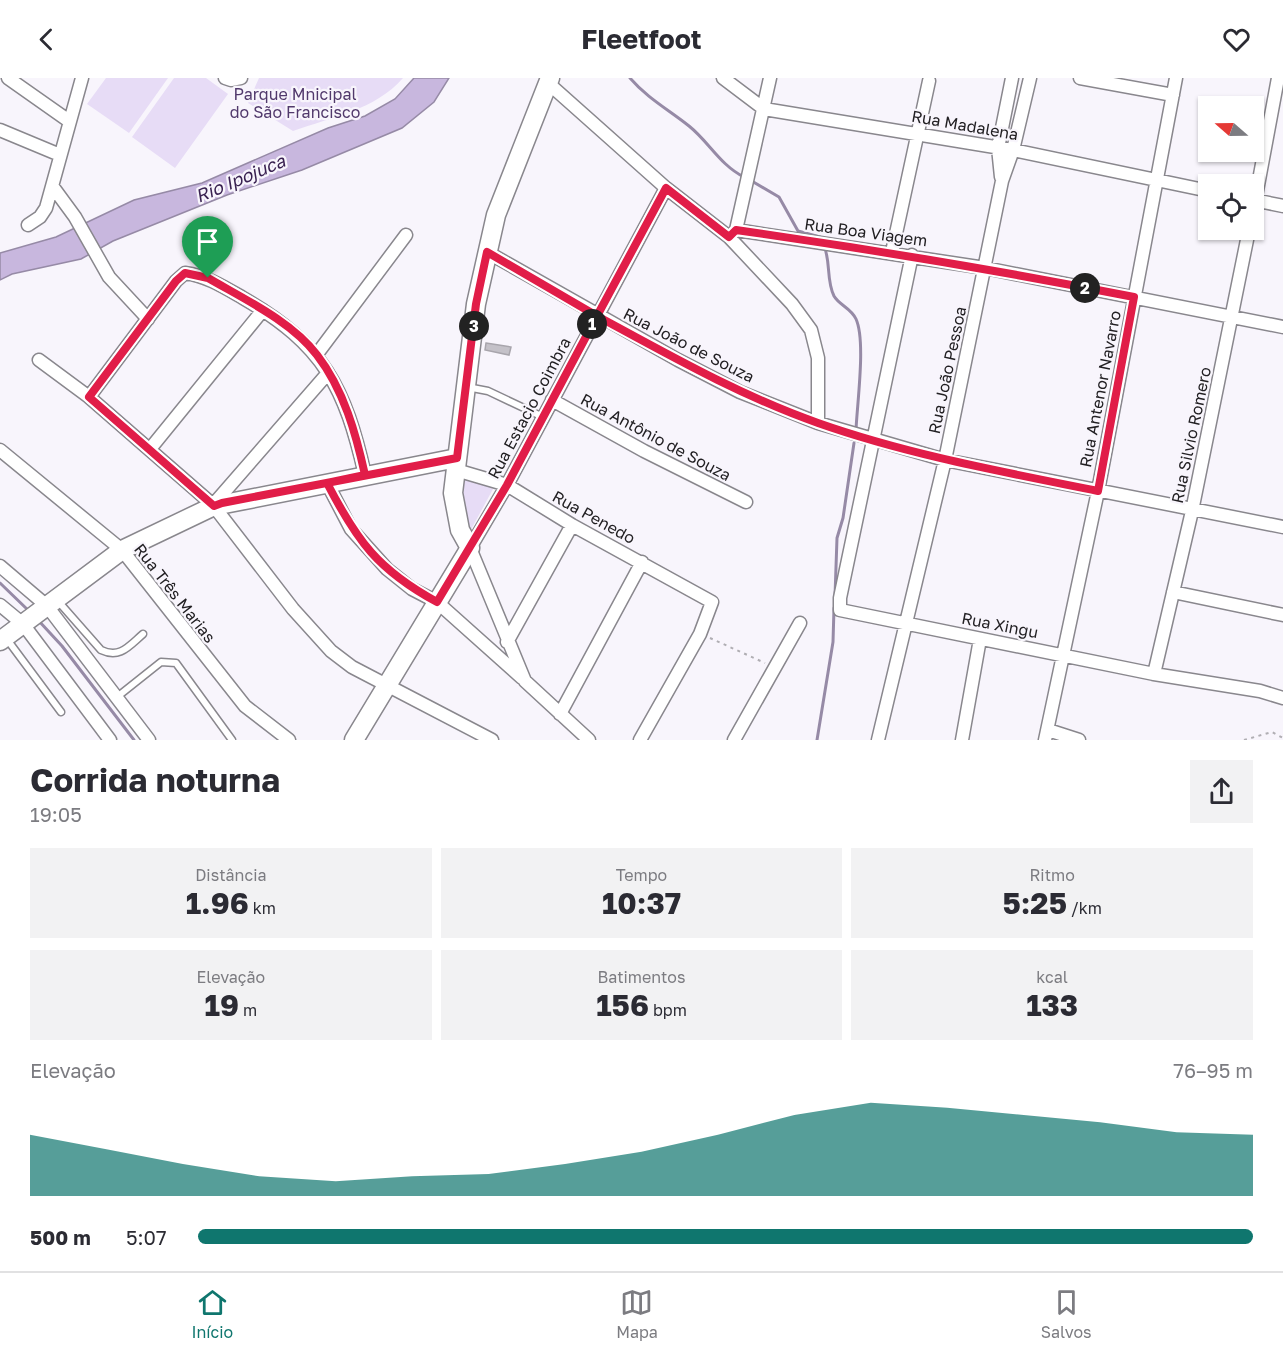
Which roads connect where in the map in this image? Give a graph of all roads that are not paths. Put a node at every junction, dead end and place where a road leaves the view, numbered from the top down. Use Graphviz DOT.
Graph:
graph roads {
  1 [pos="8,78"];
  2 [pos="82,78"];
  3 [pos="723,78"];
  4 [pos="770,78"];
  5 [pos="1012,78"];
  6 [pos="1030,78"];
  7 [pos="1080,78"];
  8 [pos="1176,78"];
  9 [pos="1278,78"];
  10 [pos="549,81"];
  11 [pos="929,81"];
  12 [pos="1173,95"];
  13 [pos="764,109"];
  14 [pos="69,121"];
  15 [pos="0,130"];
  16 [pos="918,134"];
  17 [pos="998,148"];
  18 [pos="1013,150"];
  19 [pos="60,155"];
  20 [pos="1260,174"];
  21 [pos="1157,180"];
  22 [pos="1002,181"];
  23 [pos="53,187"];
  24 [pos="666,188"];
  25 [pos="1198,189"];
  26 [pos="1264,204"];
  27 [pos="1283,206"];
  28 [pos="28,225"];
  29 [pos="733,234"];
  30 [pos="406,235"];
  31 [pos="1247,240"];
  32 [pos="487,252"];
  33 [pos="892,252"];
  34 [pos="912,255"];
  35 [pos="985,267"];
  36 [pos="1134,297"];
  37 [pos="263,310"];
  38 [pos="597,316"];
  39 [pos="1232,317"];
  40 [pos="148,319"];
  41 [pos="1283,327"];
  42 [pos="317,354"];
  43 [pos="39,360"];
  44 [pos="328,373"];
  45 [pos="467,387"];
  46 [pos="89,397"];
  47 [pos="552,400"];
  48 [pos="543,417"];
  49 [pos="818,423"];
  50 [pos="873,440"];
  51 [pos="150,449"];
  52 [pos="0,450"];
  53 [pos="945,460"];
  54 [pos="456,464"];
  55 [pos="365,475"];
  56 [pos="327,483"];
  57 [pos="507,485"];
  58 [pos="1098,491"];
  59 [pos="746,502"];
  60 [pos="214,505"];
  61 [pos="1192,511"];
  62 [pos="572,525"];
  63 [pos="1283,527"];
  64 [pos="470,548"];
  65 [pos="122,550"];
  66 [pos="642,562"];
  67 [pos="0,566"];
  68 [pos="1173,592"];
  69 [pos="437,602"];
  70 [pos="52,603"];
  71 [pos="0,605"];
  72 [pos="1283,615"];
  73 [pos="800,623"];
  74 [pos="906,623"];
  75 [pos="23,624"];
  76 [pos="143,634"];
  77 [pos="3,639"];
  78 [pos="980,639"];
  79 [pos="507,642"];
  80 [pos="1064,654"];
  81 [pos="1154,674"];
  82 [pos="525,681"];
  83 [pos="387,686"];
  84 [pos="116,697"];
  85 [pos="1283,698"];
  86 [pos="61,712"];
  87 [pos="560,714"];
  88 [pos="573,735"];
  89 [pos="1047,735"];
  90 [pos="110,740"];
  91 [pos="149,740"];
  92 [pos="232,740"];
  93 [pos="289,740"];
  94 [pos="354,740"];
  95 [pos="492,740"];
  96 [pos="589,740"];
  97 [pos="640,740"];
  98 [pos="734,740"];
  99 [pos="878,740"];
  100 [pos="962,740"];
  101 [pos="1079,740"];
  1 -- 14 [label="street"];
  2 -- 14 [label="street"];
  3 -- 13 [label="street, Rua Madalena"];
  4 -- 13 [label="street"];
  5 -- 17 [label="street, Rua João Pessoa"];
  6 -- 18 [label="street, Rua João Pessoa"];
  7 -- 12 [label="street"];
  8 -- 12 [label="street, Rua Antenor Navarro"];
  9 -- 20 [label="street"];
  10 -- 24 [label="street"];
  10 -- 32 [label="street"];
  11 -- 16 [label="street"];
  12 -- 21 [label="street, Rua Antenor Navarro"];
  13 -- 16 [label="street, Rua Madalena"];
  13 -- 29 [label="street"];
  14 -- 19 [label="street"];
  15 -- 19 [label="street"];
  16 -- 17 [label="street, Rua Madalena"];
  16 -- 33 [label="street"];
  17 -- 18 [label="street, Rua Madalena"];
  17 -- 22 [label="street, Rua João Pessoa"];
  18 -- 21 [label="street, Rua Madalena"];
  18 -- 22 [label="street, Rua João Pessoa"];
  19 -- 23 [label="street"];
  21 -- 25 [label="street, Rua Madalena"];
  21 -- 36 [label="street, Rua Antenor Navarro"];
  22 -- 35 [label="street, Rua João Pessoa"];
  23 -- 28 [label="street"];
  23 -- 40 [label="street"];
  24 -- 29 [label="street"];
  24 -- 38 [label="street, Rua Estacio Coimbra"];
  26 -- 27 [label="street"];
  29 -- 33 [label="street, Rua Boa Viagem"];
  29 -- 49 [label="street"];
  30 -- 42 [label="street"];
  31 -- 39 [label="street, Rua Silvio Romero"];
  32 -- 38 [label="street, Rua João de Souza"];
  32 -- 45 [label="street"];
  33 -- 34 [label="street, Rua Boa Viagem"];
  34 -- 35 [label="street, Rua Boa Viagem"];
  34 -- 50 [label="street"];
  35 -- 36 [label="street, Rua Boa Viagem"];
  35 -- 53 [label="street, Rua João Pessoa"];
  36 -- 39 [label="street, Rua Boa Viagem"];
  36 -- 58 [label="street, Rua Antenor Navarro"];
  37 -- 40 [label="street"];
  37 -- 42 [label="street"];
  37 -- 51 [label="street"];
  38 -- 47 [label="street, Rua Estacio Coimbra"];
  38 -- 49 [label="street, Rua João de Souza"];
  39 -- 41 [label="street, Rua Boa Viagem"];
  39 -- 61 [label="street, Rua Silvio Romero"];
  40 -- 46 [label="street"];
  42 -- 44 [label="street"];
  43 -- 46 [label="street"];
  44 -- 55 [label="street"];
  44 -- 60 [label="street"];
  45 -- 48 [label="lane"];
  45 -- 54 [label="street"];
  46 -- 51 [label="street"];
  47 -- 48 [label="street, Rua Estacio Coimbra"];
  47 -- 59 [label="street, Rua Antônio de Souza"];
  48 -- 57 [label="street, Rua Estacio Coimbra"];
  49 -- 50 [label="street, Rua João de Souza"];
  50 -- 53 [label="street, Rua João de Souza"];
  50 -- 74 [label="street, Rua Xingu"];
  51 -- 60 [label="street"];
  52 -- 65 [label="street, Rua Três Marias"];
  53 -- 58 [label="street, Rua João de Souza"];
  53 -- 74 [label="street, Rua João Pessoa"];
  54 -- 55 [label="street"];
  54 -- 57 [label="street, Rua Penedo"];
  54 -- 64 [label="street"];
  55 -- 56 [label="street"];
  56 -- 60 [label="street"];
  56 -- 69 [label="street"];
  57 -- 62 [label="street, Rua Penedo"];
  57 -- 64 [label="street, Rua Estacio Coimbra"];
  58 -- 61 [label="street, Rua João de Souza"];
  58 -- 80 [label="street, Rua Antenor Navarro"];
  60 -- 65 [label="street"];
  60 -- 83 [label="street"];
  61 -- 63 [label="street, Rua João de Souza"];
  61 -- 68 [label="street, Rua Silvio Romero"];
  62 -- 66 [label="street, Rua Penedo"];
  62 -- 79 [label="street"];
  64 -- 69 [label="street"];
  64 -- 79 [label="street"];
  65 -- 70 [label="street"];
  65 -- 93 [label="street, Rua Três Marias"];
  66 -- 87 [label="street"];
  66 -- 97 [label="street, Rua Penedo"];
  67 -- 70 [label="street"];
  68 -- 72 [label="street"];
  68 -- 81 [label="street, Rua Silvio Romero"];
  69 -- 82 [label="street"];
  69 -- 83 [label="street"];
  70 -- 75 [label="street"];
  70 -- 76 [label="lane"];
  70 -- 84 [label="street"];
  71 -- 75 [label="street"];
  73 -- 98 [label="street"];
  74 -- 78 [label="street, Rua Xingu"];
  74 -- 99 [label="street, Rua João Pessoa"];
  75 -- 77 [label="street"];
  75 -- 90 [label="street"];
  77 -- 86 [label="lane"];
  78 -- 80 [label="street, Rua Xingu"];
  78 -- 100 [label="street"];
  79 -- 82 [label="street"];
  80 -- 81 [label="street, Rua Xingu"];
  80 -- 89 [label="street, Rua Antenor Navarro"];
  81 -- 85 [label="street, Rua Xingu"];
  82 -- 87 [label="street"];
  83 -- 94 [label="street"];
  83 -- 95 [label="street"];
  84 -- 91 [label="street"];
  84 -- 92 [label="lane"];
  87 -- 88 [label="street"];
  88 -- 96 [label="street"];
  89 -- 101 [label="street"];
}
